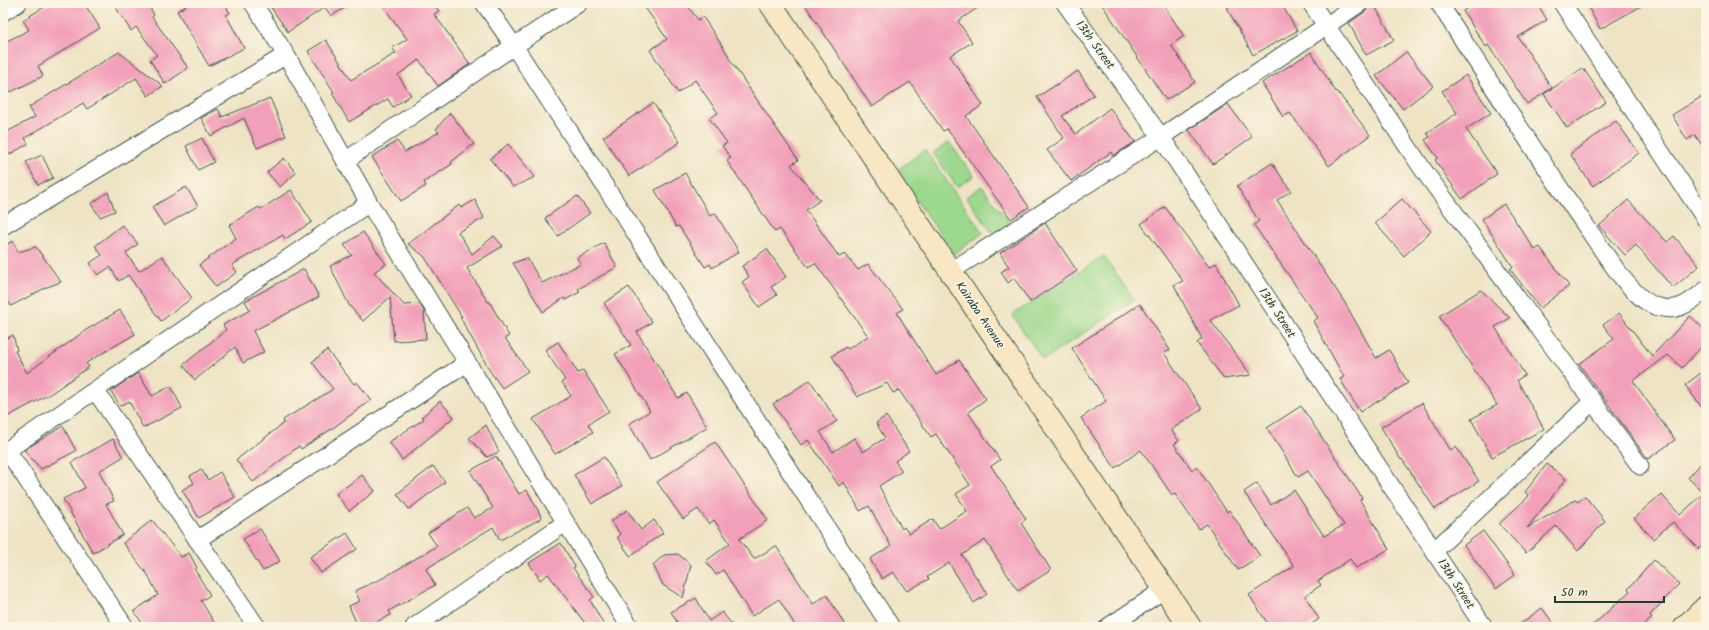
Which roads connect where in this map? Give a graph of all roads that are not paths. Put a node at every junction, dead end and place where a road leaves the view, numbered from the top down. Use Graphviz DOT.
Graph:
graph roads {
  1 [pos="18,3"];
  2 [pos="253,3"];
  3 [pos="484,3"];
  4 [pos="579,3"];
  5 [pos="770,3"];
  6 [pos="1065,3"];
  7 [pos="1311,3"];
  8 [pos="1360,3"];
  9 [pos="1439,3"];
  10 [pos="1562,3"];
  11 [pos="3,12"];
  12 [pos="1327,26"];
  13 [pos="514,46"];
  14 [pos="286,54"];
  15 [pos="1162,138"];
  16 [pos="345,161"];
  17 [pos="369,203"];
  18 [pos="1706,220"];
  19 [pos="3,226"];
  20 [pos="951,272"];
  21 [pos="1706,290"];
  22 [pos="467,363"];
  23 [pos="95,390"];
  24 [pos="1593,401"];
  25 [pos="5,452"];
  26 [pos="1640,466"];
  27 [pos="565,522"];
  28 [pos="197,540"];
  29 [pos="1434,551"];
  30 [pos="1166,589"];
  31 [pos="1706,607"];
  32 [pos="125,627"];
  33 [pos="257,627"];
  34 [pos="414,627"];
  35 [pos="630,627"];
  36 [pos="891,627"];
  37 [pos="1108,627"];
  38 [pos="1190,627"];
  39 [pos="1484,627"];
  40 [pos="1685,627"];
  1 -- 11 [label="street"];
  2 -- 14 [label="street"];
  3 -- 13 [label="street"];
  4 -- 13 [label="street"];
  5 -- 20 [label="street, Kairaba Avenue"];
  6 -- 15 [label="street, 13th Street"];
  7 -- 12 [label="street"];
  8 -- 12 [label="street"];
  9 -- 21 [label="street"];
  10 -- 18 [label="street"];
  12 -- 15 [label="street"];
  12 -- 24 [label="street"];
  13 -- 16 [label="street"];
  13 -- 36 [label="street"];
  14 -- 16 [label="street"];
  14 -- 19 [label="street"];
  15 -- 20 [label="street"];
  15 -- 29 [label="street, 13th Street"];
  16 -- 17 [label="street"];
  17 -- 22 [label="street"];
  17 -- 23 [label="street"];
  20 -- 30 [label="street, Kairaba Avenue"];
  22 -- 27 [label="street"];
  22 -- 28 [label="street"];
  23 -- 25 [label="street"];
  23 -- 28 [label="street"];
  24 -- 26 [label="street"];
  24 -- 29 [label="street"];
  25 -- 32 [label="street"];
  27 -- 34 [label="street"];
  27 -- 35 [label="street"];
  28 -- 33 [label="street"];
  29 -- 39 [label="street, 13th Street"];
  30 -- 37 [label="street"];
  30 -- 38 [label="street, Kairaba Avenue"];
  31 -- 40 [label="street"];
}
